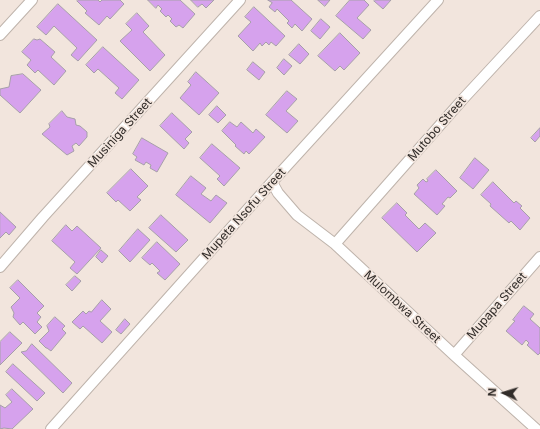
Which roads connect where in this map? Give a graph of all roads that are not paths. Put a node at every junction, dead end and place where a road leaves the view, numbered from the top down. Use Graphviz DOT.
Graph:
graph roads {
  1 [pos="32,0"];
  2 [pos="240,0"];
  3 [pos="438,0"];
  4 [pos="540,16"];
  5 [pos="0,35"];
  6 [pos="272,182"];
  7 [pos="334,244"];
  8 [pos="540,257"];
  9 [pos="0,267"];
  10 [pos="454,355"];
  11 [pos="51,429"];
  12 [pos="536,429"];
  1 -- 5 [label="street"];
  2 -- 9 [label="street, Musiniga Street"];
  3 -- 6 [label="street, Mupeta Nsofu Street"];
  4 -- 7 [label="street, Mutobo Street"];
  6 -- 7 [label="street, Mulombwa Street"];
  6 -- 11 [label="street, Mupeta Nsofu Street"];
  7 -- 10 [label="street, Mulombwa Street"];
  8 -- 10 [label="street, Mupapa Street"];
  10 -- 12 [label="street, Mulombwa Street"];
}
